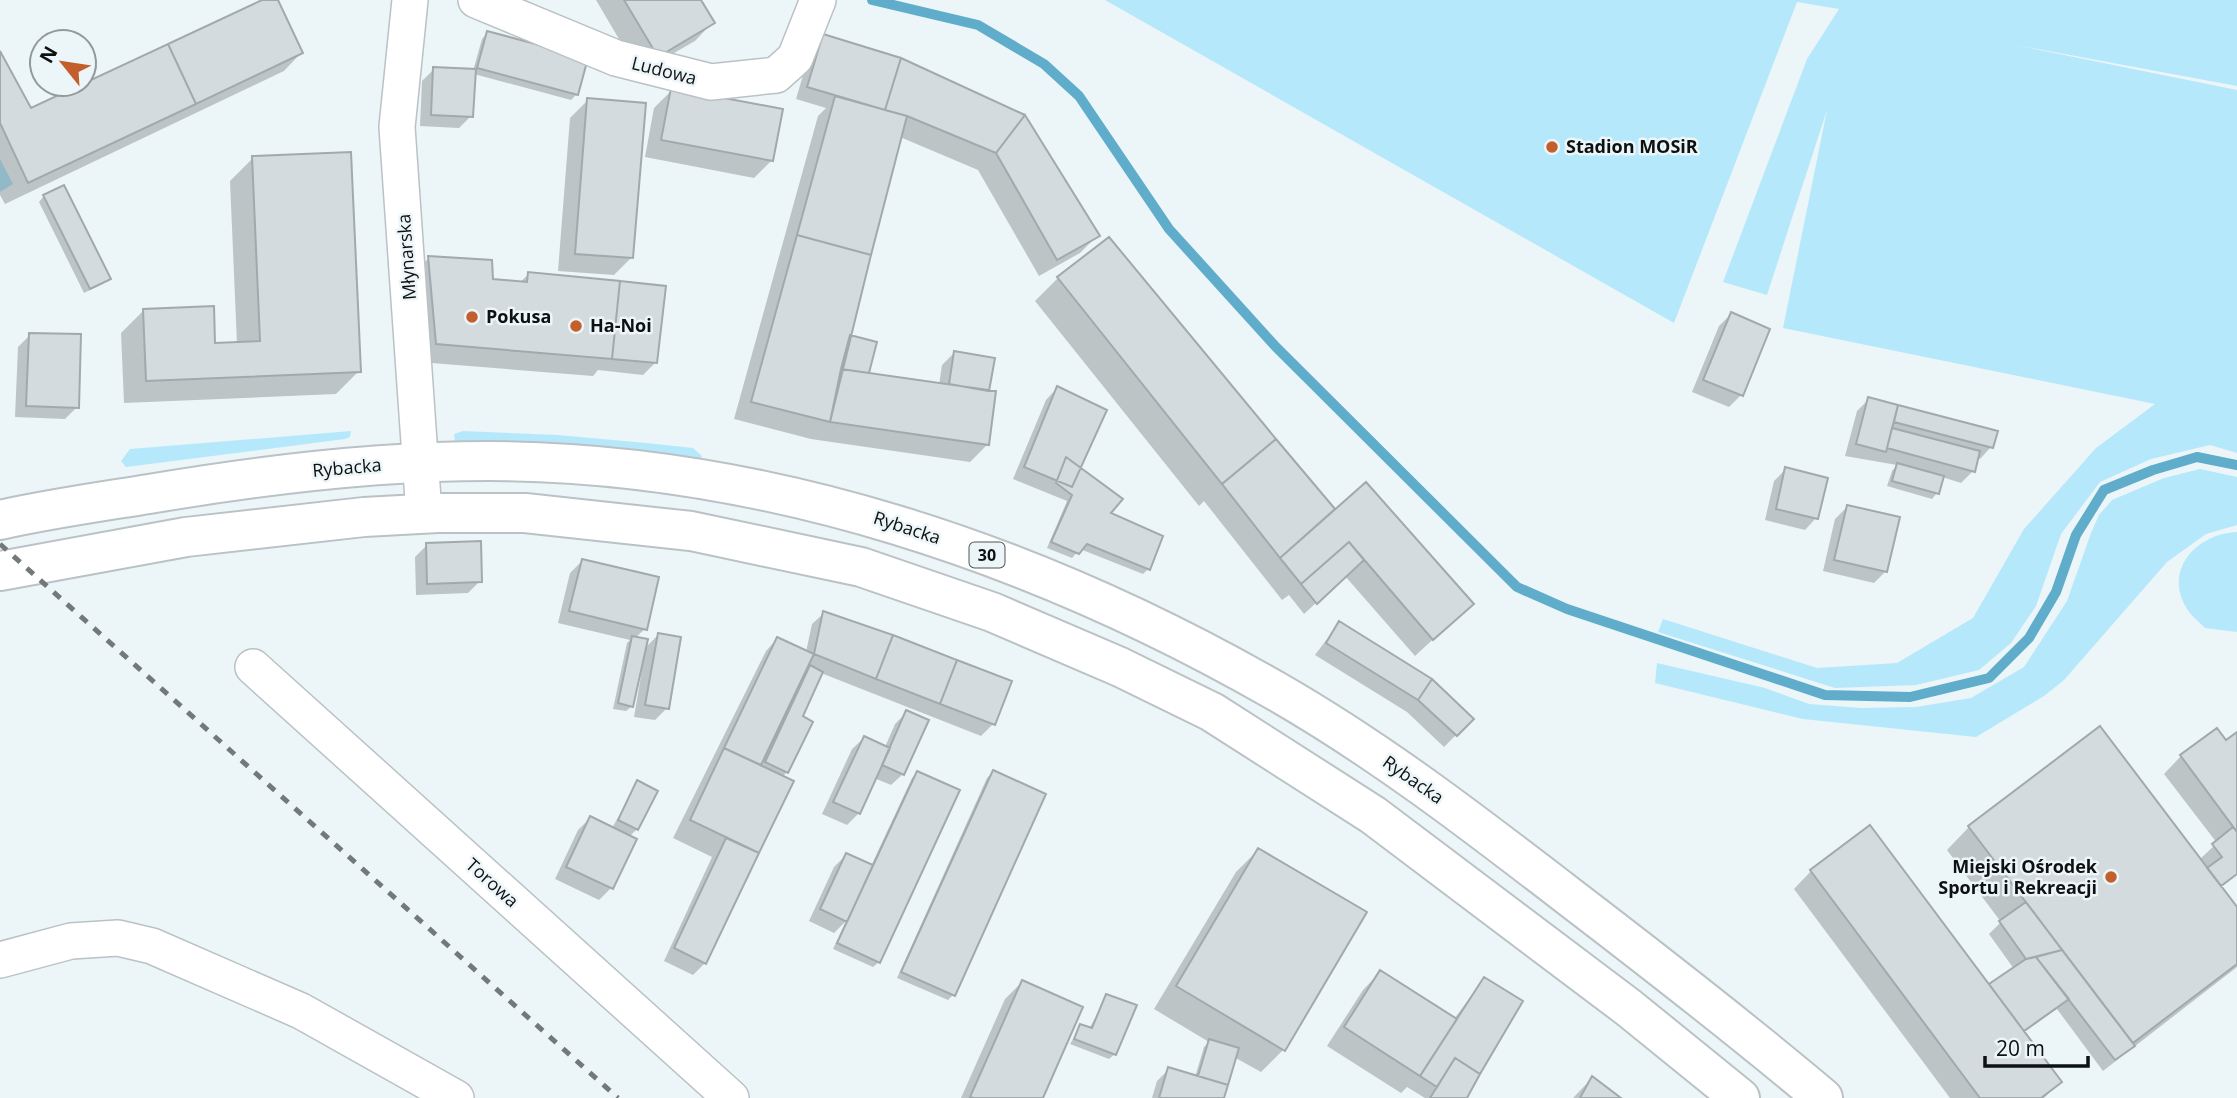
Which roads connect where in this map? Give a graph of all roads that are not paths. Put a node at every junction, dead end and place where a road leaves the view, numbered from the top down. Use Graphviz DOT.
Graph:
graph roads {
  1 [pos="410,0"];
  2 [pos="476,0"];
  3 [pos="814,11"];
  4 [pos="422,462"];
  5 [pos="424,514"];
  6 [pos="0,520"];
  7 [pos="0,571"];
  8 [pos="253,667"];
  9 [pos="0,960"];
  10 [pos="456,1098"];
  11 [pos="731,1098"];
  12 [pos="1740,1098"];
  13 [pos="1824,1098"];
  1 -- 4 [label="street, Młynarska"];
  2 -- 3 [label="street, Ludowa"];
  4 -- 5 [label="street, Młynarska"];
  4 -- 6 [label="main road, Rybacka / 30"];
  4 -- 13 [label="main road, Rybacka / 30"];
  5 -- 7 [label="main road"];
  5 -- 12 [label="main road"];
  8 -- 11 [label="street, Torowa"];
  9 -- 10 [label="street"];
}
